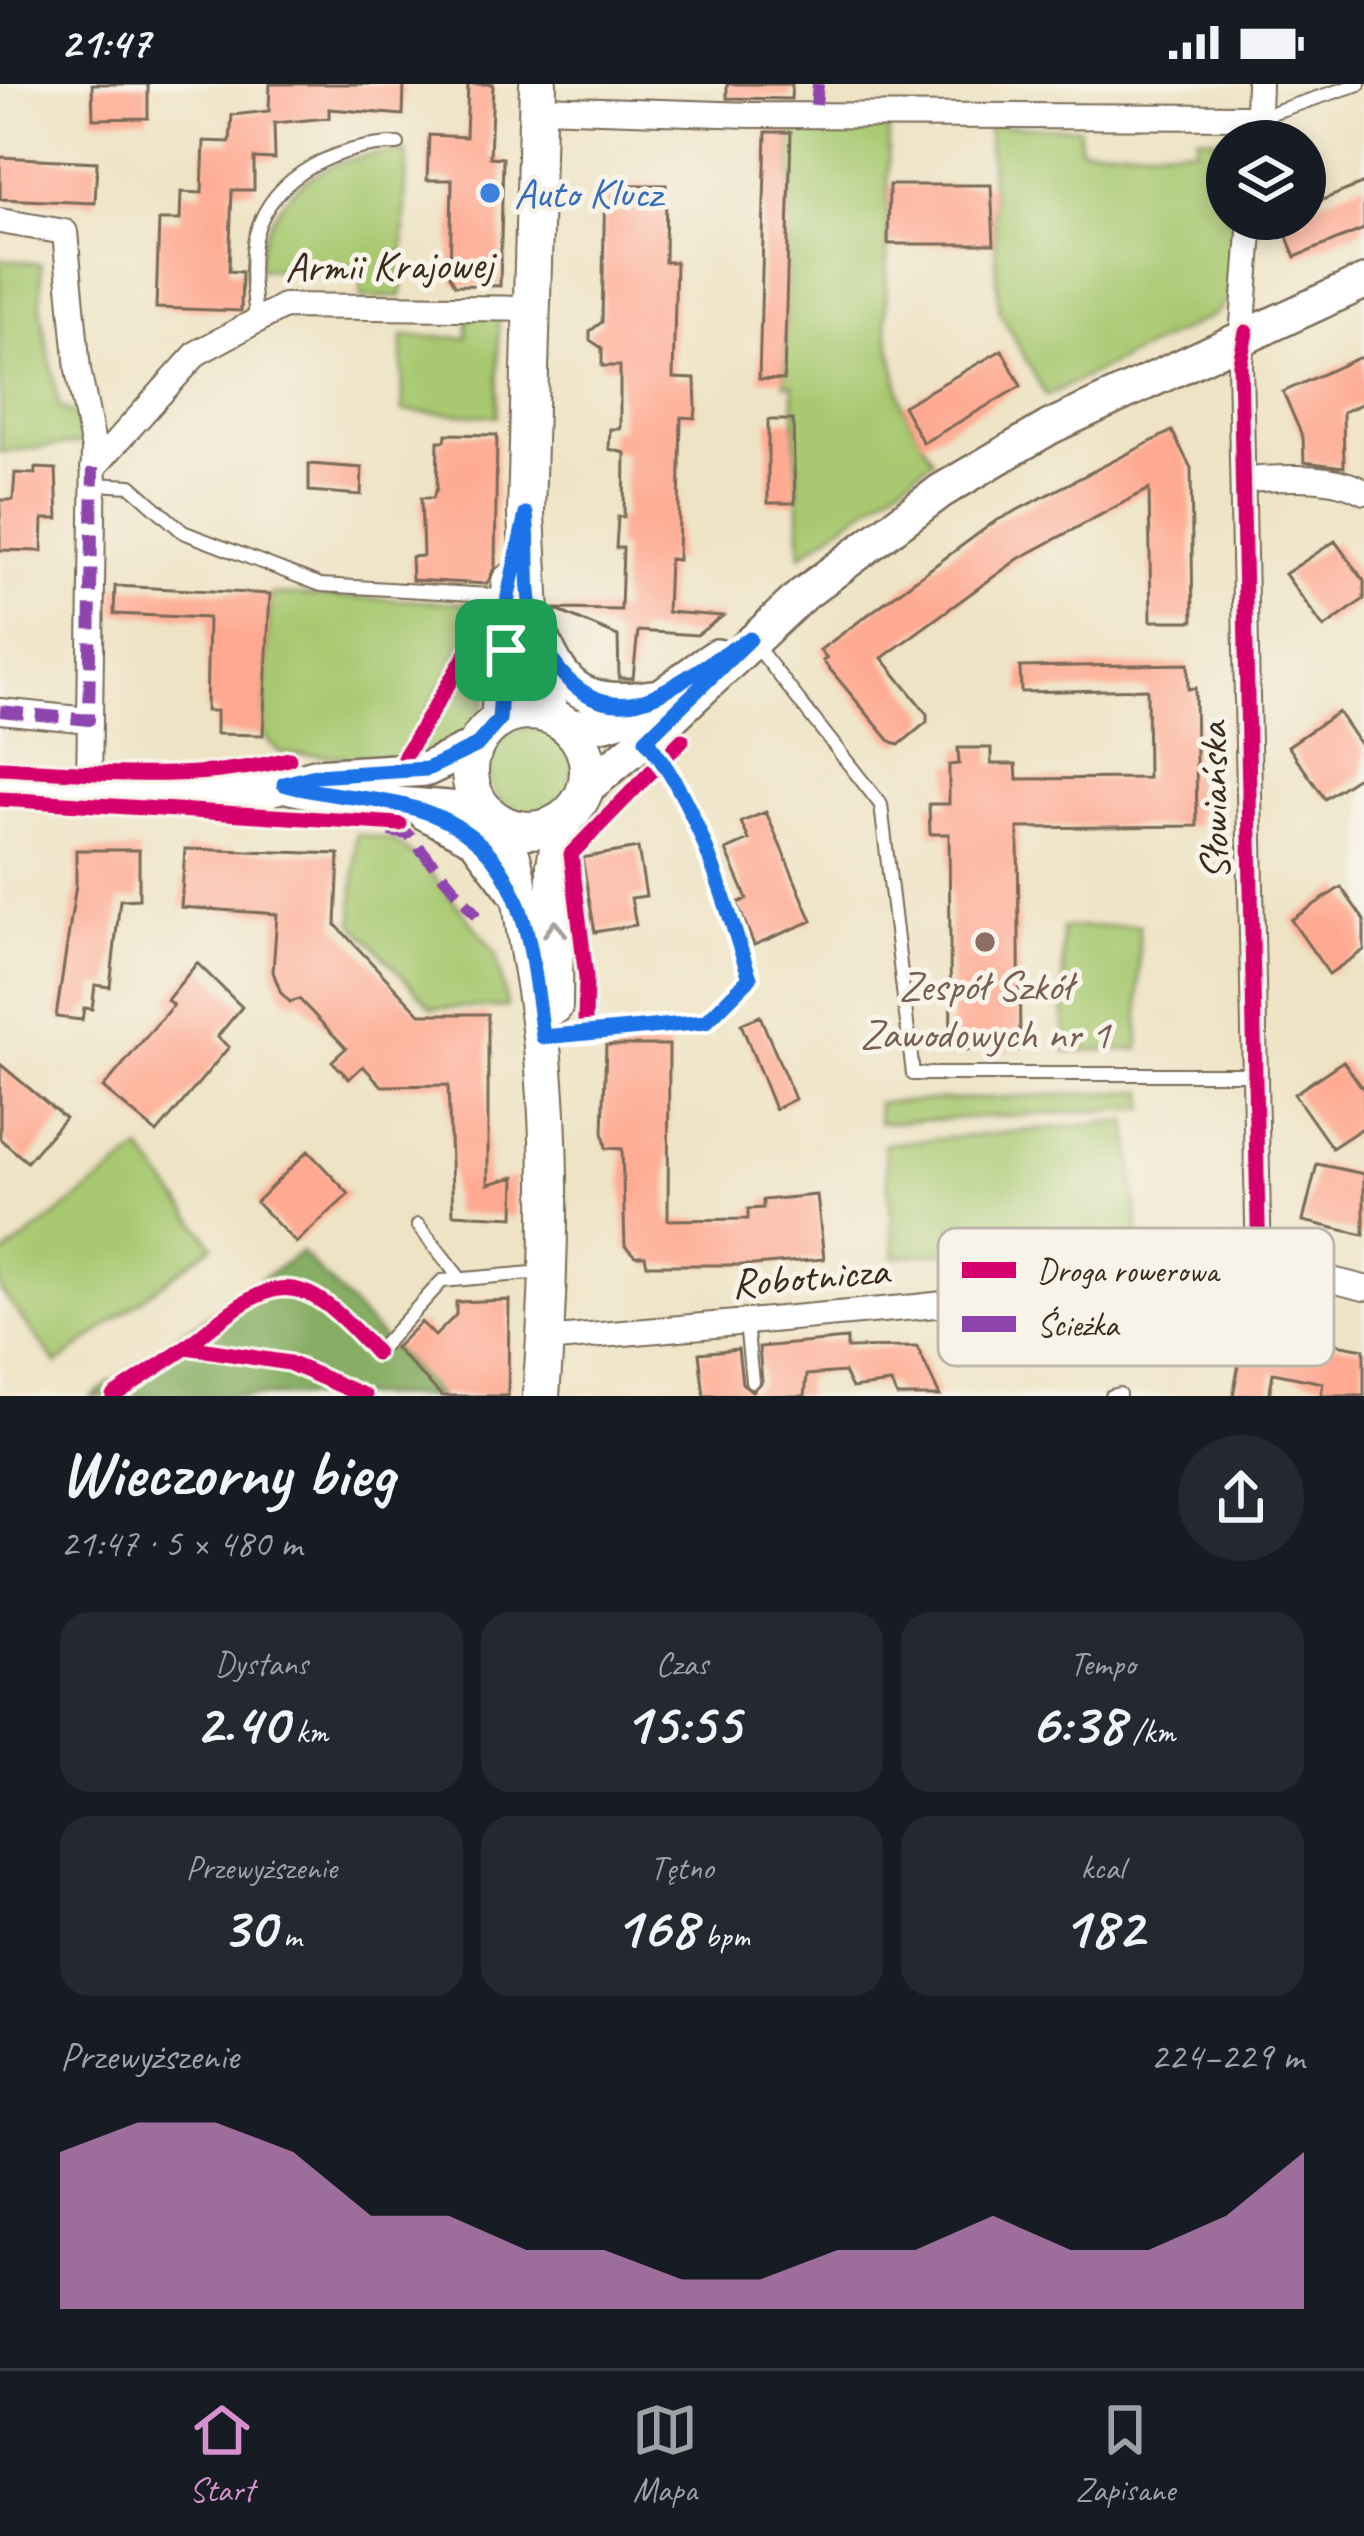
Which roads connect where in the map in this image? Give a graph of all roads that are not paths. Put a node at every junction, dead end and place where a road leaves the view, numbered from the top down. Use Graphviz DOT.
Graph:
graph roads {
  1 [pos="1259,84"];
  2 [pos="1359,84"];
  3 [pos="543,92"];
  4 [pos="1258,120"];
  5 [pos="1278,120"];
  6 [pos="1206,128"];
  7 [pos="398,144"];
  8 [pos="0,221"];
  9 [pos="1250,240"];
  10 [pos="1364,282"];
  11 [pos="534,309"];
  12 [pos="256,318"];
  13 [pos="1246,332"];
  14 [pos="93,476"];
  15 [pos="1246,480"];
  16 [pos="1364,492"];
  17 [pos="520,606"];
  18 [pos="750,639"];
  19 [pos="652,697"];
  20 [pos="0,711"];
  21 [pos="89,720"];
  22 [pos="560,721"];
  23 [pos="487,733"];
  24 [pos="646,740"];
  25 [pos="0,782"];
  26 [pos="284,784"];
  27 [pos="89,785"];
  28 [pos="586,788"];
  29 [pos="400,804"];
  30 [pos="492,816"];
  31 [pos="563,820"];
  32 [pos="523,904"];
  33 [pos="543,1037"];
  34 [pos="1255,1074"];
  35 [pos="418,1225"];
  36 [pos="1258,1228"];
  37 [pos="544,1272"];
  38 [pos="458,1276"];
  39 [pos="1334,1280"];
  40 [pos="1364,1288"];
  41 [pos="938,1301"];
  42 [pos="746,1320"];
  43 [pos="545,1340"];
  44 [pos="376,1353"];
  45 [pos="752,1381"];
  46 [pos="541,1396"];
  1 -- 4 [label="street"];
  2 -- 5 [label="lane"];
  3 -- 6 [label="street"];
  3 -- 11 [label="main road, Armii Krajowej"];
  7 -- 12 [label="lane"];
  8 -- 14 [label="street"];
  9 -- 13 [label="street, Słowiańska"];
  10 -- 13 [label="street"];
  11 -- 12 [label="street, Armii Krajowej"];
  11 -- 17 [label="main road, Armii Krajowej"];
  12 -- 14 [label="street, Armii Krajowej"];
  13 -- 15 [label="street, Słowiańska"];
  13 -- 18 [label="street"];
  14 -- 17 [label="lane"];
  14 -- 21 [label="street"];
  15 -- 16 [label="street"];
  15 -- 34 [label="street, Słowiańska"];
  17 -- 19 [label="street"];
  17 -- 22 [label="main road, Armii Krajowej"];
  17 -- 23 [label="main road, Armii Krajowej"];
  18 -- 19 [label="street"];
  18 -- 24 [label="street"];
  18 -- 34 [label="lane"];
  19 -- 22 [label="street"];
  20 -- 21 [label="street"];
  21 -- 27 [label="street"];
  22 -- 23 [label="main road"];
  22 -- 28 [label="main road"];
  23 -- 26 [label="street"];
  23 -- 30 [label="main road"];
  24 -- 28 [label="street"];
  24 -- 33 [label="lane"];
  25 -- 27 [label="street"];
  26 -- 27 [label="street"];
  26 -- 29 [label="street"];
  28 -- 31 [label="main road"];
  29 -- 30 [label="street"];
  29 -- 32 [label="street"];
  30 -- 31 [label="main road"];
  30 -- 32 [label="main road"];
  33 -- 31 [label="main road, one-way"];
  32 -- 33 [label="main road"];
  33 -- 37 [label="main road"];
  34 -- 36 [label="street, Słowiańska"];
  35 -- 38 [label="lane"];
  37 -- 38 [label="lane"];
  37 -- 43 [label="main road"];
  38 -- 44 [label="lane"];
  39 -- 40 [label="street, Robotnicza"];
  41 -- 42 [label="street, Robotnicza"];
  42 -- 43 [label="street, Robotnicza"];
  42 -- 45 [label="lane"];
  43 -- 46 [label="main road"];
}
